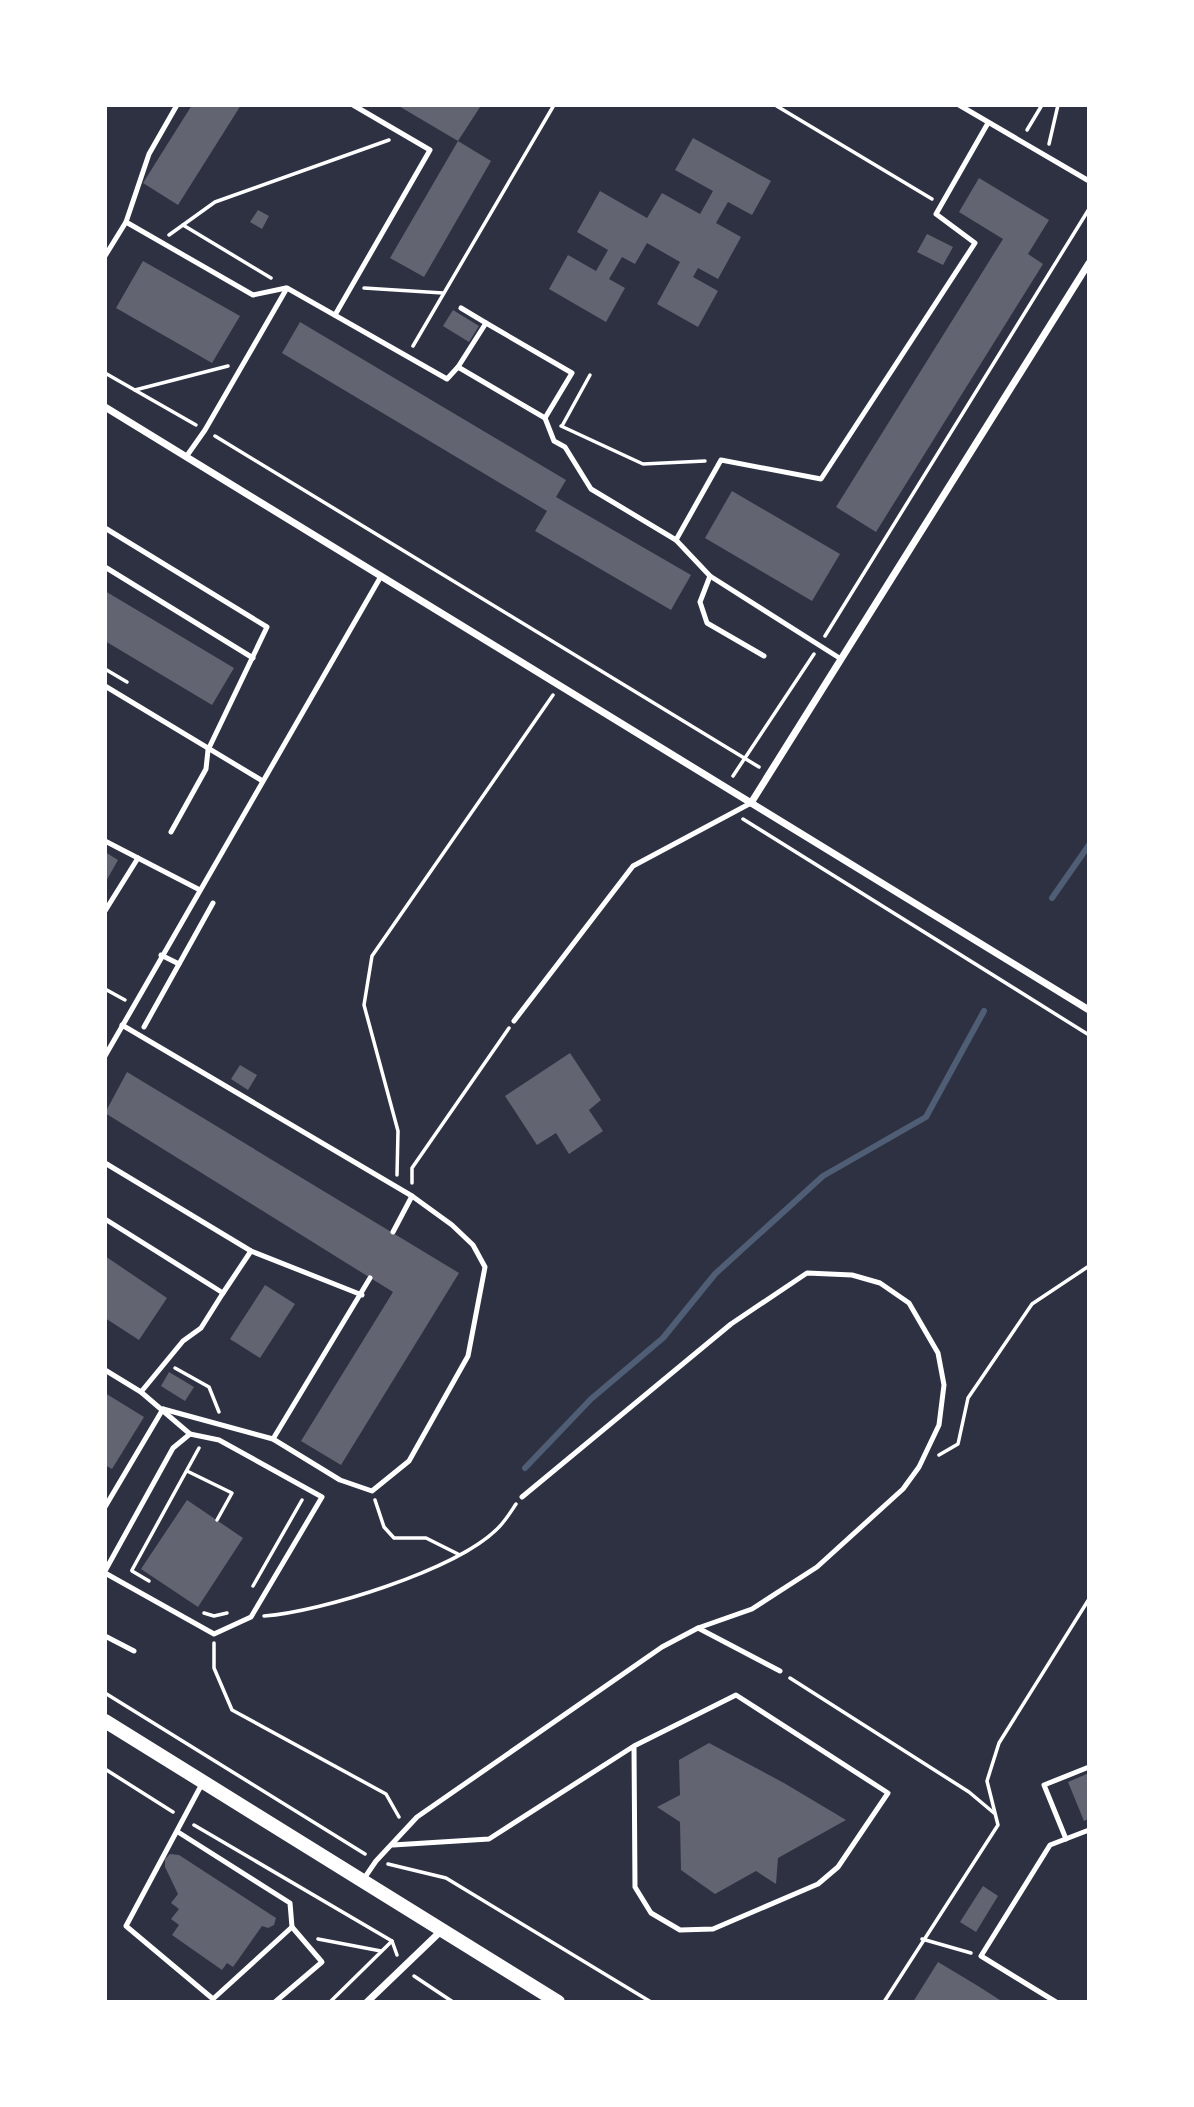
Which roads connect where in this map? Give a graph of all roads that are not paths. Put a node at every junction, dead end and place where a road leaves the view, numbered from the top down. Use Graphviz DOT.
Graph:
graph roads {
  1 [pos="177,105"];
  2 [pos="352,105"];
  3 [pos="959,105"];
  4 [pos="988,122"];
  5 [pos="1089,181"];
  6 [pos="126,222"];
  7 [pos="105,256"];
  8 [pos="1089,263"];
  9 [pos="287,288"];
  10 [pos="461,308"];
  11 [pos="335,315"];
  12 [pos="486,323"];
  13 [pos="458,367"];
  14 [pos="105,407"];
  15 [pos="545,418"];
  16 [pos="186,457"];
  17 [pos="105,528"];
  18 [pos="676,540"];
  19 [pos="105,567"];
  20 [pos="710,576"];
  21 [pos="380,578"];
  22 [pos="764,656"];
  23 [pos="253,658"];
  24 [pos="841,659"];
  25 [pos="105,686"];
  26 [pos="208,750"];
  27 [pos="261,780"];
  28 [pos="751,803"];
  29 [pos="171,832"];
  30 [pos="105,841"];
  31 [pos="138,858"];
  32 [pos="198,889"];
  33 [pos="213,903"];
  34 [pos="105,911"];
  35 [pos="162,955"];
  36 [pos="179,964"];
  37 [pos="1089,1010"];
  38 [pos="514,1021"];
  39 [pos="122,1025"];
  40 [pos="145,1027"];
  41 [pos="105,1056"];
  42 [pos="105,1163"];
  43 [pos="412,1196"];
  44 [pos="105,1220"];
  45 [pos="394,1232"];
  46 [pos="251,1251"];
  47 [pos="370,1278"];
  48 [pos="223,1293"];
  49 [pos="362,1295"];
  50 [pos="105,1370"];
  51 [pos="141,1392"];
  52 [pos="163,1409"];
  53 [pos="190,1434"];
  54 [pos="273,1439"];
  55 [pos="105,1492"];
  56 [pos="112,1496"];
  57 [pos="522,1497"];
  58 [pos="105,1507"];
  59 [pos="105,1572"];
  60 [pos="698,1628"];
  61 [pos="105,1636"];
  62 [pos="134,1651"];
  63 [pos="780,1671"];
  64 [pos="105,1721"];
  65 [pos="634,1746"];
  66 [pos="1089,1767"];
  67 [pos="203,1782"];
  68 [pos="1089,1830"];
  69 [pos="178,1832"];
  70 [pos="1066,1839"];
  71 [pos="393,1845"];
  72 [pos="363,1880"];
  73 [pos="292,1927"];
  74 [pos="442,1929"];
  75 [pos="214,2000"];
  76 [pos="275,2002"];
  77 [pos="367,2002"];
  78 [pos="558,2002"];
  79 [pos="1056,2002"];
  1 -- 6 [label="lane"];
  2 -- 11 [label="lane"];
  3 -- 4 [label="lane"];
  4 -- 5 [label="lane"];
  4 -- 18 [label="lane"];
  6 -- 7 [label="lane"];
  6 -- 9 [label="lane"];
  8 -- 24 [label="street"];
  9 -- 11 [label="lane"];
  9 -- 16 [label="lane"];
  10 -- 12 [label="lane"];
  11 -- 13 [label="lane"];
  12 -- 13 [label="lane"];
  12 -- 15 [label="lane"];
  13 -- 15 [label="lane"];
  14 -- 16 [label="street"];
  15 -- 18 [label="lane"];
  16 -- 21 [label="street"];
  17 -- 23 [label="lane"];
  18 -- 20 [label="lane"];
  19 -- 23 [label="lane"];
  20 -- 22 [label="lane"];
  20 -- 24 [label="lane"];
  21 -- 27 [label="lane"];
  21 -- 28 [label="street"];
  23 -- 26 [label="lane"];
  24 -- 28 [label="street"];
  25 -- 26 [label="lane"];
  26 -- 27 [label="lane"];
  26 -- 29 [label="lane"];
  27 -- 32 [label="lane"];
  28 -- 37 [label="street"];
  28 -- 38 [label="lane"];
  30 -- 31 [label="lane"];
  31 -- 32 [label="lane"];
  31 -- 34 [label="lane"];
  32 -- 35 [label="lane"];
  33 -- 36 [label="lane"];
  35 -- 36 [label="lane"];
  35 -- 39 [label="lane"];
  36 -- 40 [label="lane"];
  39 -- 41 [label="lane"];
  39 -- 43 [label="lane"];
  42 -- 46 [label="lane"];
  43 -- 45 [label="lane"];
  43 -- 54 [label="lane"];
  44 -- 48 [label="lane"];
  46 -- 48 [label="lane"];
  46 -- 49 [label="lane"];
  47 -- 49 [label="lane"];
  48 -- 51 [label="lane"];
  49 -- 54 [label="lane"];
  50 -- 51 [label="lane"];
  51 -- 52 [label="lane"];
  52 -- 53 [label="lane"];
  52 -- 54 [label="lane"];
  52 -- 56 [label="lane"];
  53 -- 59 [label="lane"];
  53 -- 59 [label="lane"];
  55 -- 56 [label="lane"];
  56 -- 58 [label="lane"];
  57 -- 60 [label="lane"];
  60 -- 63 [label="lane"];
  60 -- 71 [label="lane"];
  61 -- 62 [label="lane"];
  64 -- 67 [label="main road"];
  65 -- 65 [label="lane"];
  65 -- 71 [label="lane"];
  66 -- 70 [label="lane"];
  67 -- 69 [label="lane"];
  67 -- 72 [label="main road"];
  68 -- 70 [label="lane"];
  69 -- 73 [label="lane"];
  69 -- 75 [label="lane"];
  70 -- 79 [label="lane"];
  71 -- 72 [label="lane"];
  72 -- 74 [label="main road"];
  73 -- 75 [label="lane"];
  73 -- 76 [label="lane"];
  74 -- 77 [label="street"];
  74 -- 78 [label="main road"];
}
